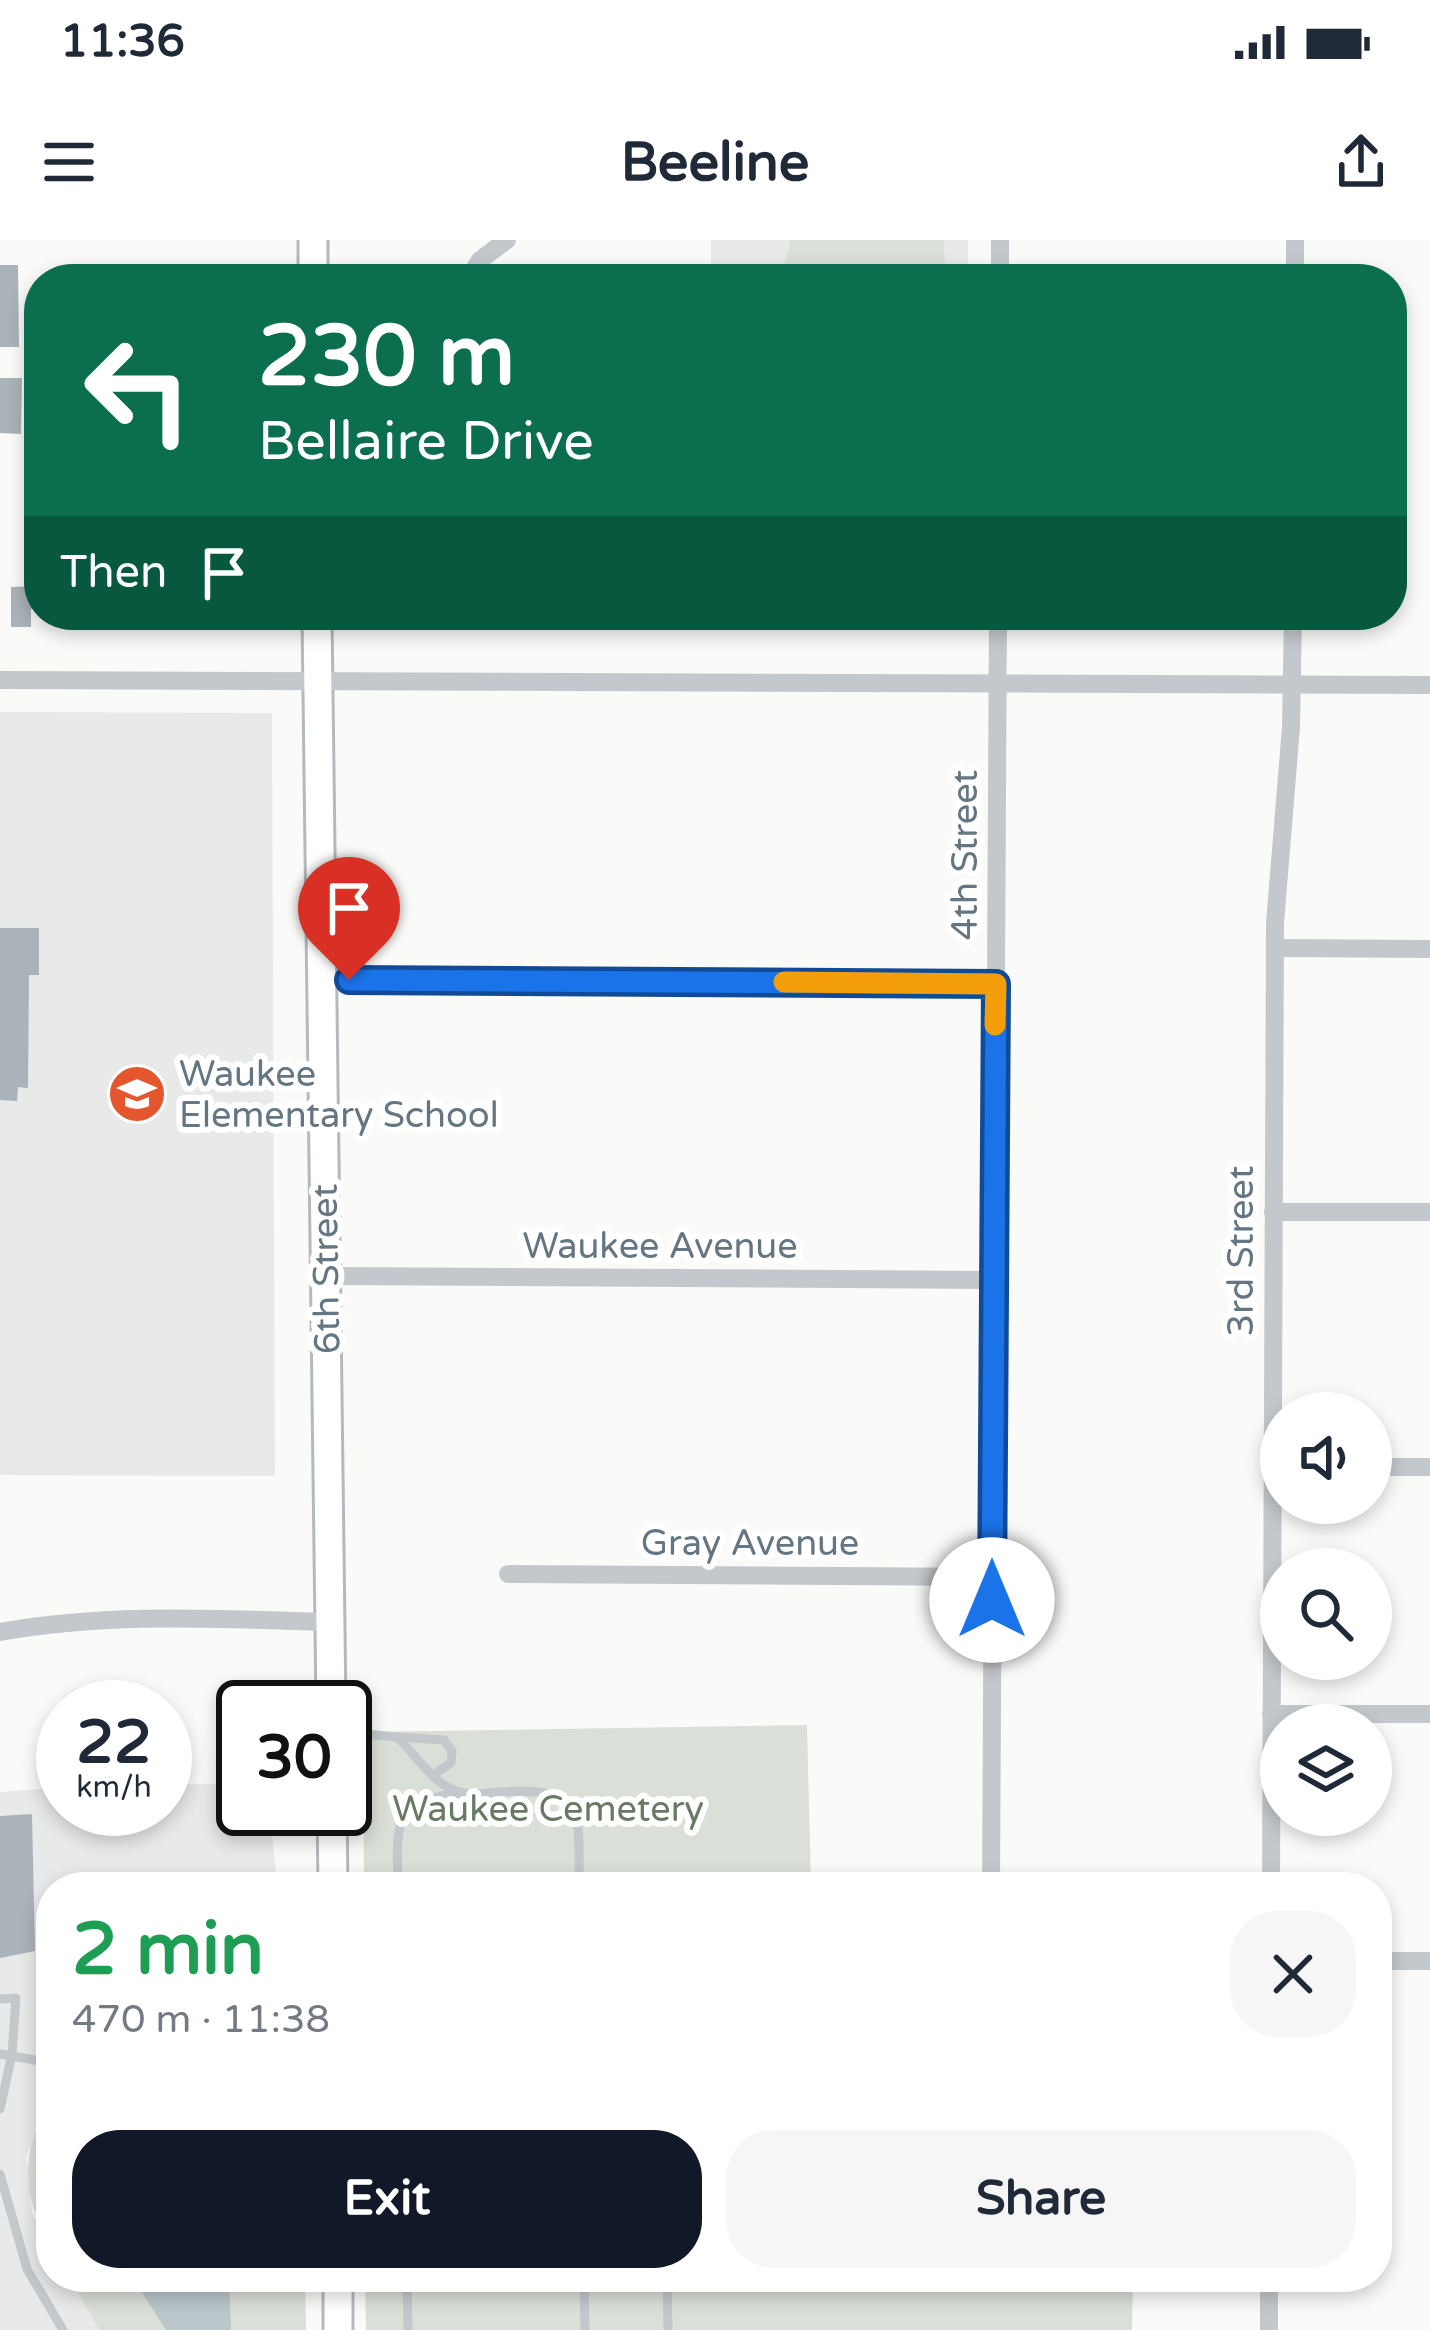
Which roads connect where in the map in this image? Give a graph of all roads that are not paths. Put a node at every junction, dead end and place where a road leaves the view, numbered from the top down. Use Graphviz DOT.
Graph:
graph roads {
  1 [pos="507,240"];
  2 [pos="480,264"];
  3 [pos="317,630"];
  4 [pos="998,630"];
  5 [pos="1293,630"];
  6 [pos="0,680"];
  7 [pos="318,681"];
  8 [pos="998,684"];
  9 [pos="1293,685"];
  10 [pos="1430,685"];
  11 [pos="1275,948"];
  12 [pos="1430,949"];
  13 [pos="322,980"];
  14 [pos="996,984"];
  15 [pos="1274,1212"];
  16 [pos="1430,1212"];
  17 [pos="326,1276"];
  18 [pos="994,1280"];
  19 [pos="1276,1392"];
  20 [pos="1392,1467"];
  21 [pos="1430,1467"];
  22 [pos="1276,1524"];
  23 [pos="508,1574"];
  24 [pos="992,1576"];
  25 [pos="330,1622"];
  26 [pos="0,1632"];
  27 [pos="331,1680"];
  28 [pos="1271,1704"];
  29 [pos="1392,1714"];
  30 [pos="1430,1714"];
  31 [pos="372,1735"];
  32 [pos="397,1737"];
  33 [pos="433,1775"];
  34 [pos="463,1794"];
  35 [pos="332,1836"];
  36 [pos="1271,1836"];
  37 [pos="333,1872"];
  38 [pos="399,1872"];
  39 [pos="579,1872"];
  40 [pos="991,1872"];
  41 [pos="1271,1872"];
  42 [pos="1392,1961"];
  43 [pos="1430,1961"];
  44 [pos="0,1999"];
  45 [pos="6,2054"];
  46 [pos="36,2060"];
  47 [pos="0,2109"];
  48 [pos="0,2174"];
  49 [pos="36,2284"];
  50 [pos="41,2292"];
  51 [pos="338,2292"];
  52 [pos="407,2292"];
  53 [pos="584,2292"];
  54 [pos="667,2292"];
  55 [pos="1269,2292"];
  56 [pos="63,2330"];
  57 [pos="338,2330"];
  58 [pos="408,2330"];
  59 [pos="585,2330"];
  60 [pos="668,2330"];
  61 [pos="1269,2330"];
  1 -- 2 [label="street"];
  3 -- 7 [label="main road, 6th Street"];
  4 -- 8 [label="street, 4th Street"];
  5 -- 9 [label="street, 3rd Street"];
  6 -- 7 [label="street"];
  7 -- 8 [label="street"];
  7 -- 13 [label="main road, 6th Street"];
  8 -- 9 [label="street"];
  8 -- 14 [label="street, 4th Street"];
  9 -- 10 [label="street"];
  9 -- 11 [label="street, 3rd Street"];
  11 -- 12 [label="street"];
  11 -- 15 [label="street, 3rd Street"];
  13 -- 14 [label="street"];
  13 -- 17 [label="main road, 6th Street"];
  14 -- 18 [label="street, 4th Street"];
  15 -- 16 [label="street"];
  15 -- 19 [label="street, 3rd Street"];
  17 -- 18 [label="street, Waukee Avenue"];
  17 -- 25 [label="main road, 6th Street"];
  18 -- 24 [label="street, 4th Street"];
  20 -- 21 [label="street"];
  22 -- 28 [label="street, 3rd Street"];
  23 -- 24 [label="street, Gray Avenue"];
  24 -- 40 [label="street, 4th Street"];
  25 -- 26 [label="street"];
  25 -- 27 [label="main road, 6th Street"];
  29 -- 30 [label="street"];
  31 -- 32 [label="lane"];
  32 -- 33 [label="lane"];
  32 -- 33 [label="lane"];
  33 -- 34 [label="lane"];
  34 -- 38 [label="lane"];
  34 -- 39 [label="lane"];
  35 -- 37 [label="main road"];
  36 -- 41 [label="street, 3rd Street"];
  42 -- 43 [label="street"];
  44 -- 45 [label="lane"];
  45 -- 46 [label="lane"];
  45 -- 47 [label="lane"];
  48 -- 49 [label="lane"];
  50 -- 56 [label="lane"];
  51 -- 57 [label="main road"];
  52 -- 58 [label="lane"];
  53 -- 59 [label="lane"];
  54 -- 60 [label="lane"];
  55 -- 61 [label="street"];
}
